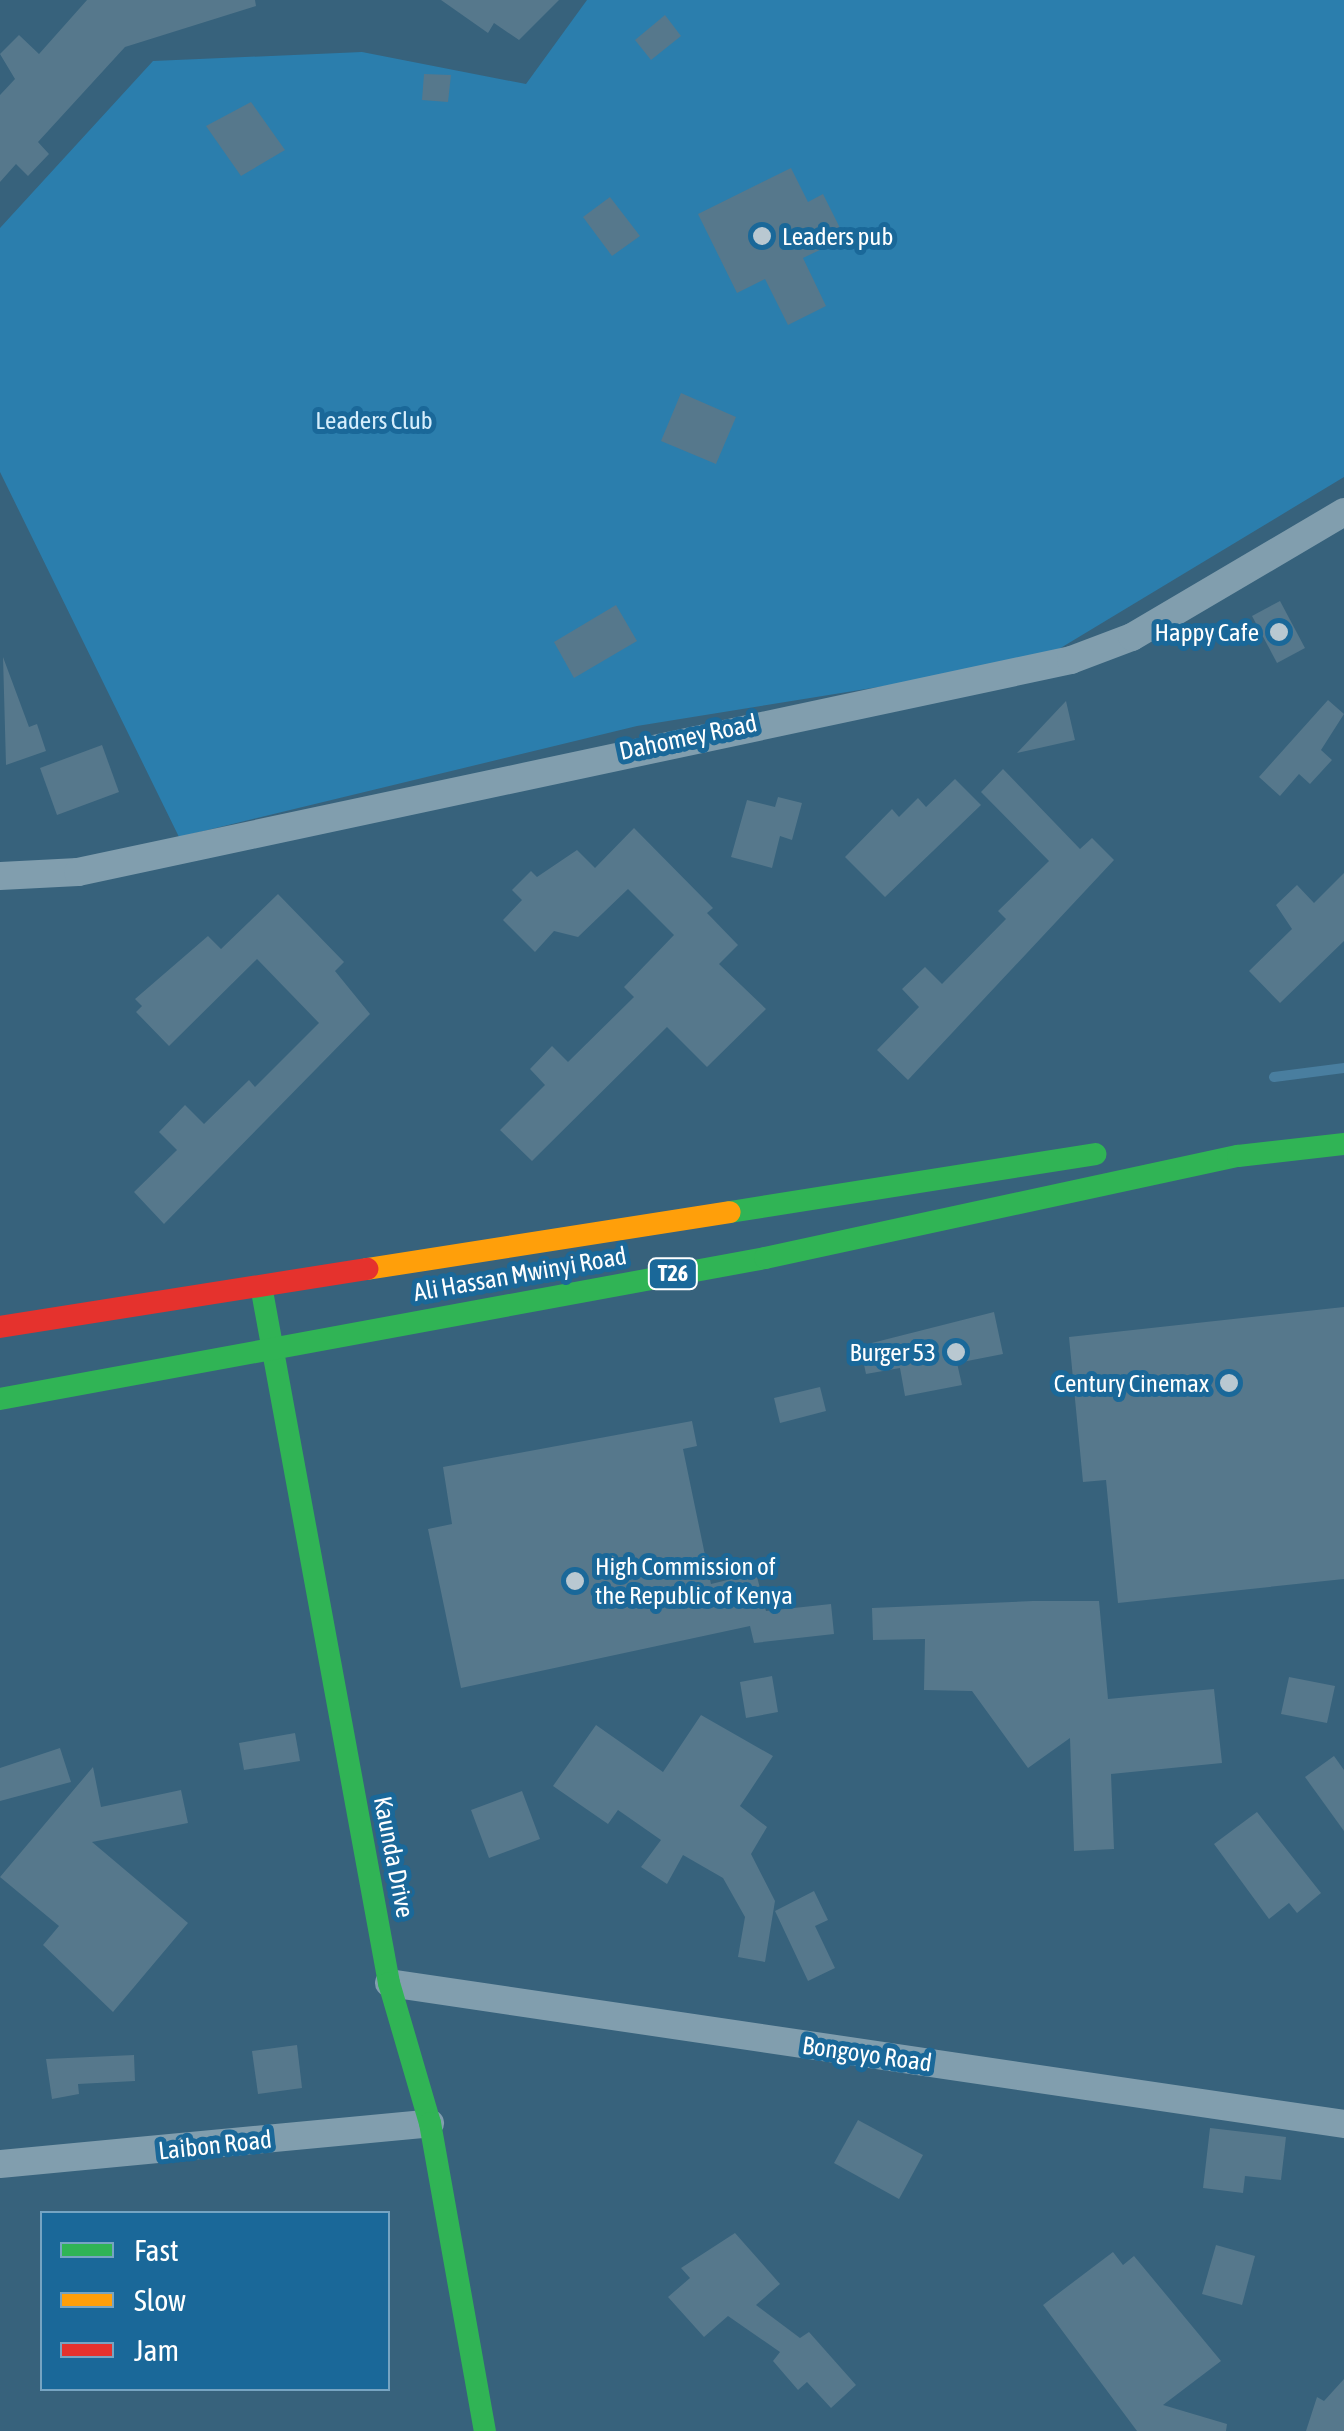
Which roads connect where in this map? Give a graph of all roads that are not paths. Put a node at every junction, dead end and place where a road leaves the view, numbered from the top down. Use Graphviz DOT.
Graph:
graph roads {
  1 [pos="1344,512"];
  2 [pos="0,876"];
  3 [pos="1344,1124"];
  4 [pos="1166,1144"];
  5 [pos="1344,1144"];
  6 [pos="1128,1150"];
  7 [pos="262,1290"];
  8 [pos="0,1327"];
  9 [pos="273,1346"];
  10 [pos="0,1399"];
  11 [pos="389,1983"];
  12 [pos="430,2123"];
  13 [pos="1344,2124"];
  14 [pos="0,2164"];
  15 [pos="485,2431"];
  1 -- 2 [label="street, Dahomey Road"];
  3 -- 4 [label="main road"];
  5 -- 9 [label="main road, Ali Hassan Mwinyi Road / T26"];
  6 -- 7 [label="main road, Ali Hassan Mwinyi Road / T26"];
  7 -- 8 [label="main road, Ali Hassan Mwinyi Road / T26"];
  7 -- 9 [label="main road, Kaunda Drive"];
  9 -- 10 [label="main road, Ali Hassan Mwinyi Road / T26"];
  9 -- 11 [label="main road, Kaunda Drive"];
  11 -- 12 [label="main road, Kaunda Drive"];
  11 -- 13 [label="street, Bongoyo Road"];
  12 -- 14 [label="street, Laibon Road"];
  12 -- 15 [label="main road, Kaunda Drive"];
}
